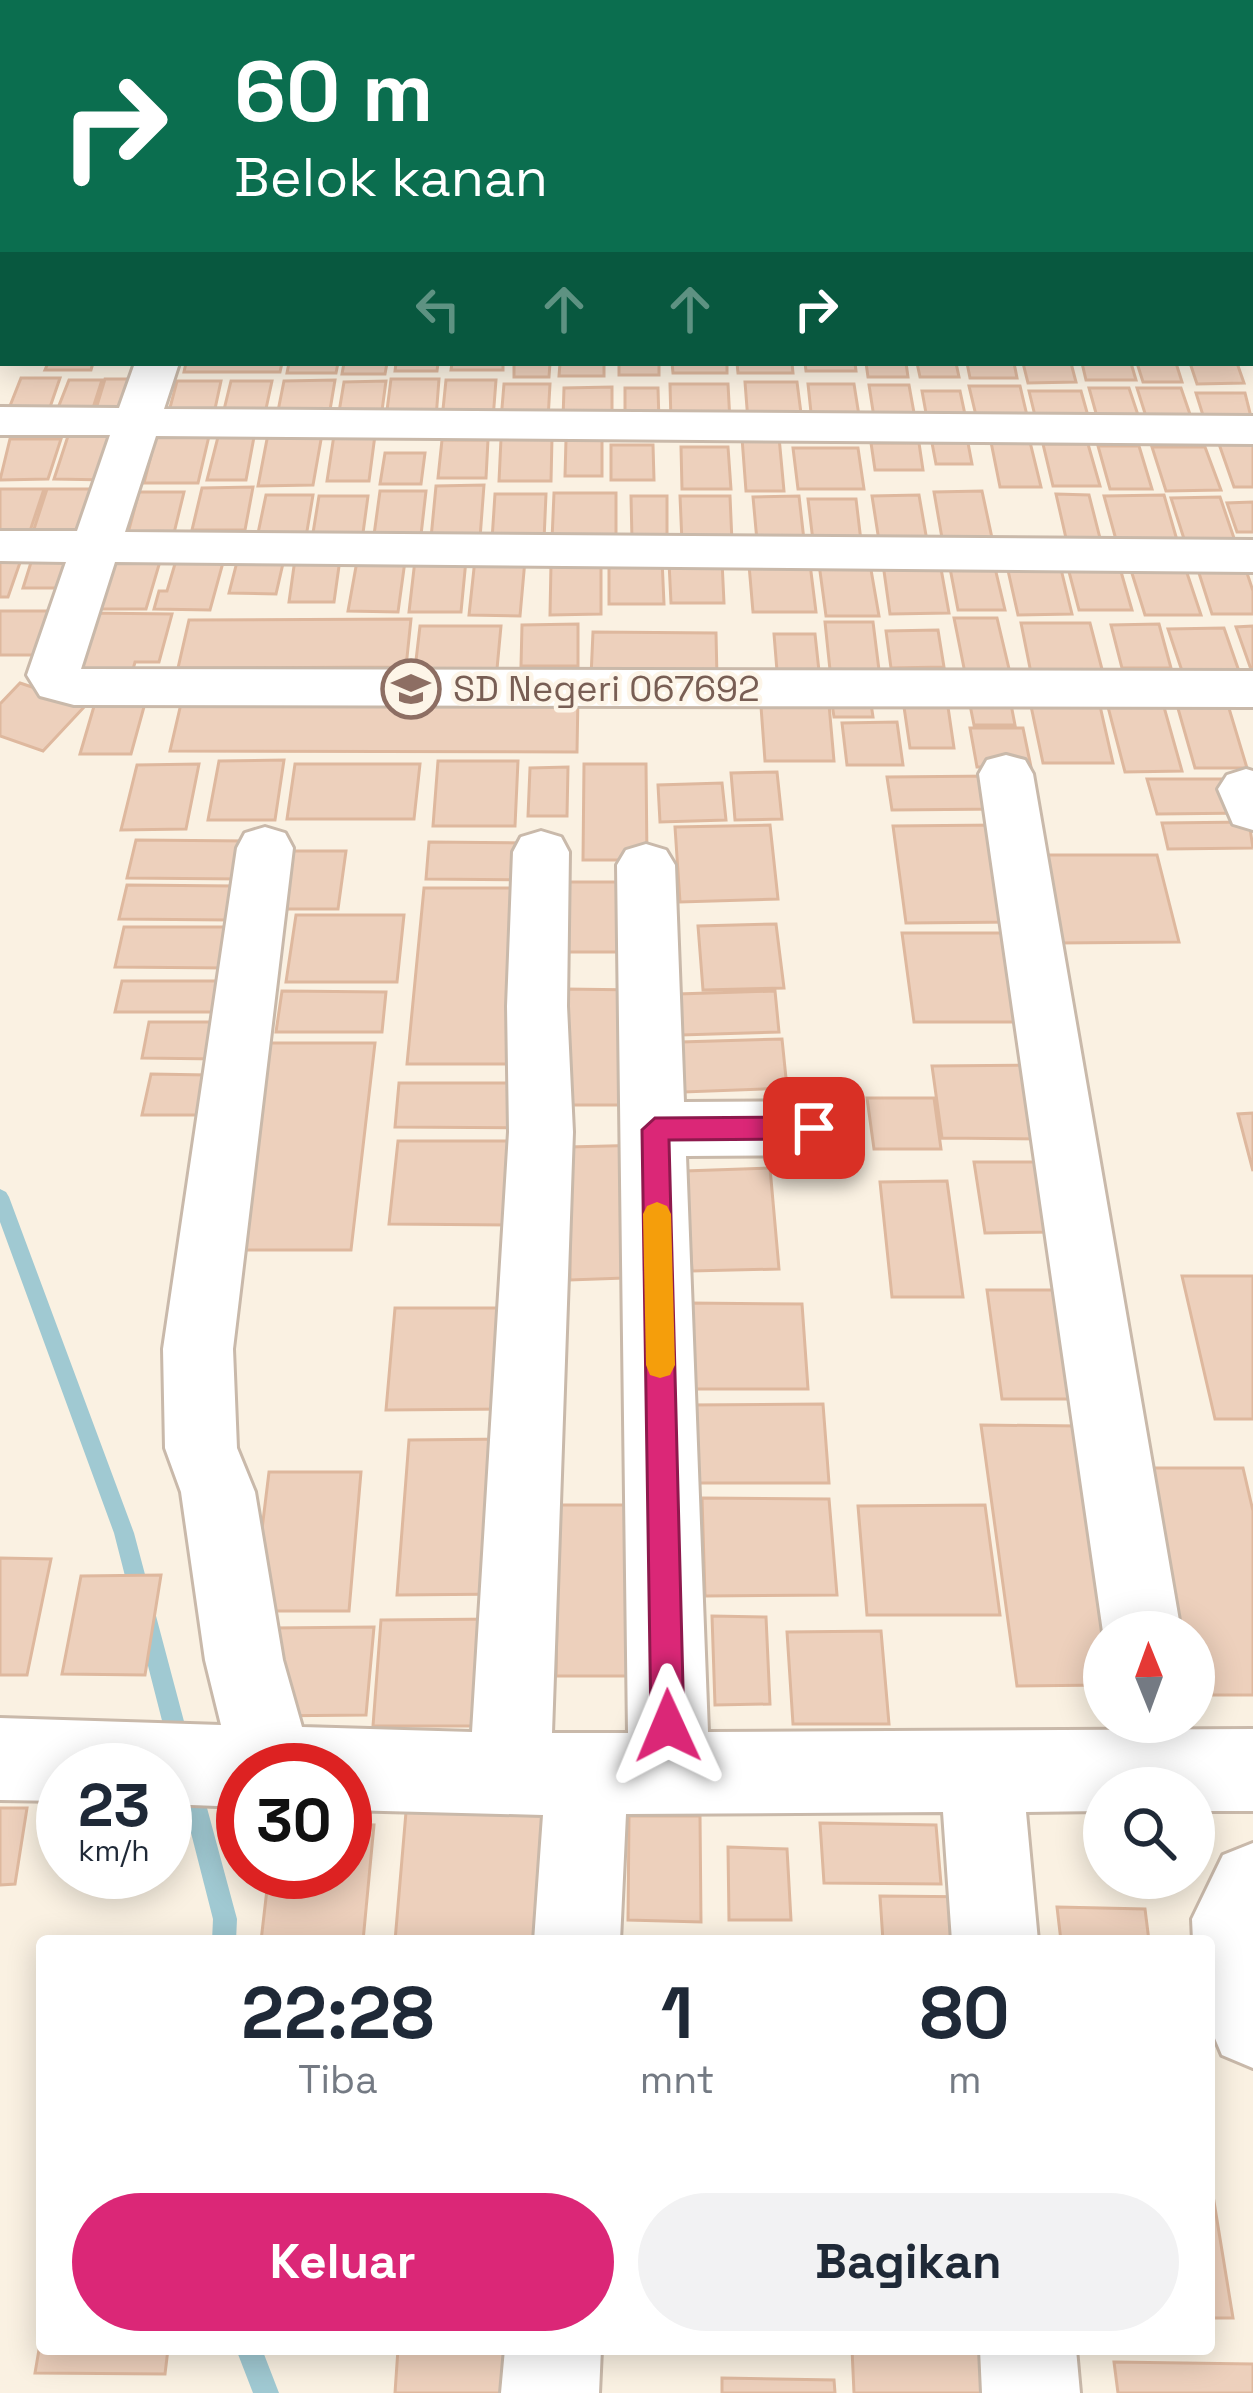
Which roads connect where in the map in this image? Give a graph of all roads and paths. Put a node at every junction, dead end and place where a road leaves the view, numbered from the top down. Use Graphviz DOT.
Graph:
graph roads {
  1 [pos="156,366"];
  2 [pos="0,421"];
  3 [pos="140,421"];
  4 [pos="1253,430"];
  5 [pos="0,545"];
  6 [pos="95,549"];
  7 [pos="1253,556"];
  8 [pos="53,676"];
  9 [pos="0,681"];
  10 [pos="1253,689"];
  11 [pos="1006,774"];
  12 [pos="265,848"];
  13 [pos="541,852"];
  14 [pos="646,866"];
  15 [pos="814,1128"];
  16 [pos="655,1130"];
  17 [pos="1139,1611"];
  18 [pos="1159,1746"];
  19 [pos="0,1759"];
  20 [pos="213,1764"];
  21 [pos="981,1770"];
  22 [pos="1253,1770"];
  23 [pos="669,1772"];
  24 [pos="548,1774"];
  25 [pos="1253,1885"];
  26 [pos="576,1935"];
  27 [pos="995,1935"];
  28 [pos="1253,2024"];
  29 [pos="553,2355"];
  30 [pos="1028,2355"];
  31 [pos="550,2393"];
  32 [pos="1031,2393"];
  1 -- 3 [label="street"];
  2 -- 3 [label="street"];
  3 -- 4 [label="street"];
  3 -- 6 [label="street"];
  5 -- 6 [label="street"];
  6 -- 7 [label="street"];
  6 -- 8 [label="street"];
  8 -- 9 [label="street"];
  8 -- 10 [label="street"];
  11 -- 17 [label="street"];
  12 -- 20 [label="street"];
  13 -- 24 [label="street"];
  14 -- 16 [label="street"];
  15 -- 16 [label="street"];
  16 -- 23 [label="street"];
  18 -- 21 [label="street"];
  18 -- 22 [label="street"];
  19 -- 20 [label="street"];
  20 -- 24 [label="street"];
  21 -- 23 [label="street"];
  21 -- 27 [label="street"];
  23 -- 24 [label="street"];
  24 -- 26 [label="street"];
  25 -- 28 [label="street"];
  29 -- 31 [label="street"];
  30 -- 32 [label="street"];
}
